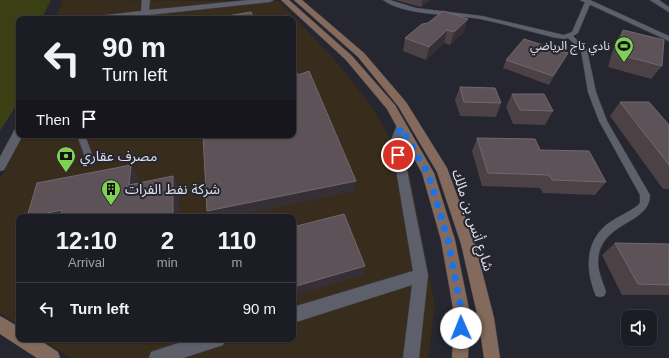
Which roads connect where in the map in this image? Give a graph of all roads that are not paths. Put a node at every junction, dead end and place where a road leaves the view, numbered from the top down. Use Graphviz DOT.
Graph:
graph roads {
  1 [pos="146,0"];
  2 [pos="270,0"];
  3 [pos="285,0"];
  4 [pos="298,0"];
  5 [pos="386,0"];
  6 [pos="654,0"];
  7 [pos="586,1"];
  8 [pos="669,10"];
  9 [pos="145,13"];
  10 [pos="117,16"];
  11 [pos="570,36"];
  12 [pos="669,39"];
  13 [pos="401,128"];
  14 [pos="16,138"];
  15 [pos="82,138"];
  16 [pos="91,163"];
  17 [pos="0,167"];
  18 [pos="421,275"];
  19 [pos="600,292"];
  20 [pos="296,314"];
  21 [pos="0,324"];
  22 [pos="16,335"];
  23 [pos="28,342"];
  24 [pos="208,342"];
  25 [pos="52,358"];
  26 [pos="157,358"];
  27 [pos="411,358"];
  28 [pos="460,358"];
  29 [pos="492,358"];
  1 -- 9 [label="street"];
  2 -- 9 [label="street"];
  3 -- 13 [label="main road, شارع أنس بن مالك"];
  4 -- 29 [label="main road, شارع أنس بن مالك"];
  5 -- 11 [label="lane"];
  6 -- 8 [label="street"];
  7 -- 11 [label="lane"];
  7 -- 12 [label="street"];
  9 -- 10 [label="street"];
  11 -- 19 [label="lane"];
  13 -- 18 [label="street"];
  13 -- 28 [label="main road, شارع أنس بن مالك"];
  14 -- 17 [label="street"];
  15 -- 16 [label="lane"];
  18 -- 20 [label="street"];
  18 -- 27 [label="street"];
  21 -- 22 [label="main road"];
  23 -- 25 [label="main road"];
  24 -- 26 [label="street"];
}
